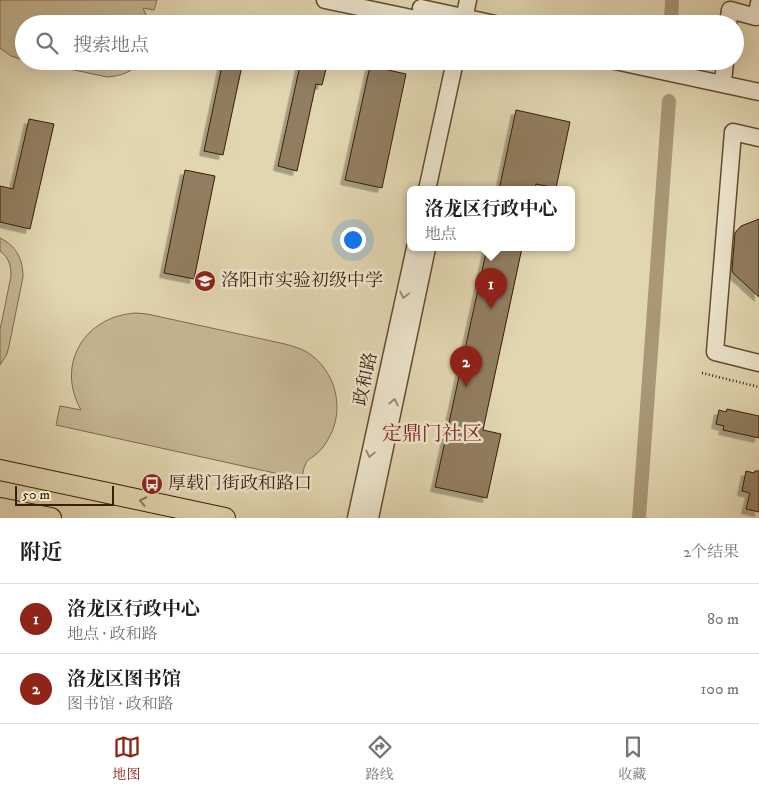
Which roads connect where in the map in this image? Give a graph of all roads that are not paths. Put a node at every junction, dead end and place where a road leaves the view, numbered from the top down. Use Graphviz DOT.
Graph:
graph roads {
  1 [pos="325,0"];
  2 [pos="381,0"];
  3 [pos="468,0"];
  4 [pos="479,0"];
  5 [pos="759,3"];
  6 [pos="397,15"];
  7 [pos="444,15"];
  8 [pos="469,15"];
  9 [pos="472,15"];
  10 [pos="729,15"];
  11 [pos="453,70"];
  12 [pos="464,70"];
  13 [pos="697,70"];
  14 [pos="710,70"];
  15 [pos="724,73"];
  16 [pos="759,80"];
  17 [pos="759,92"];
  18 [pos="759,138"];
  19 [pos="428,186"];
  20 [pos="440,186"];
  21 [pos="414,251"];
  22 [pos="426,251"];
  23 [pos="759,363"];
  24 [pos="0,470"];
  25 [pos="0,508"];
  26 [pos="51,518"];
  27 [pos="225,518"];
  28 [pos="356,518"];
  29 [pos="370,518"];
  1 -- 6 [label="street"];
  2 -- 7 [label="street"];
  3 -- 8 [label="street"];
  4 -- 9 [label="street"];
  5 -- 10 [label="street"];
  11 -- 19 [label="street"];
  12 -- 20 [label="street"];
  13 -- 15 [label="street"];
  14 -- 15 [label="street"];
  15 -- 16 [label="street"];
  15 -- 17 [label="street"];
  18 -- 23 [label="street"];
  21 -- 28 [label="street, 政和路, one-way"];
  29 -- 22 [label="street, 政和路, one-way"];
  27 -- 24 [label="main road, one-way"];
  25 -- 26 [label="main road"];
}
